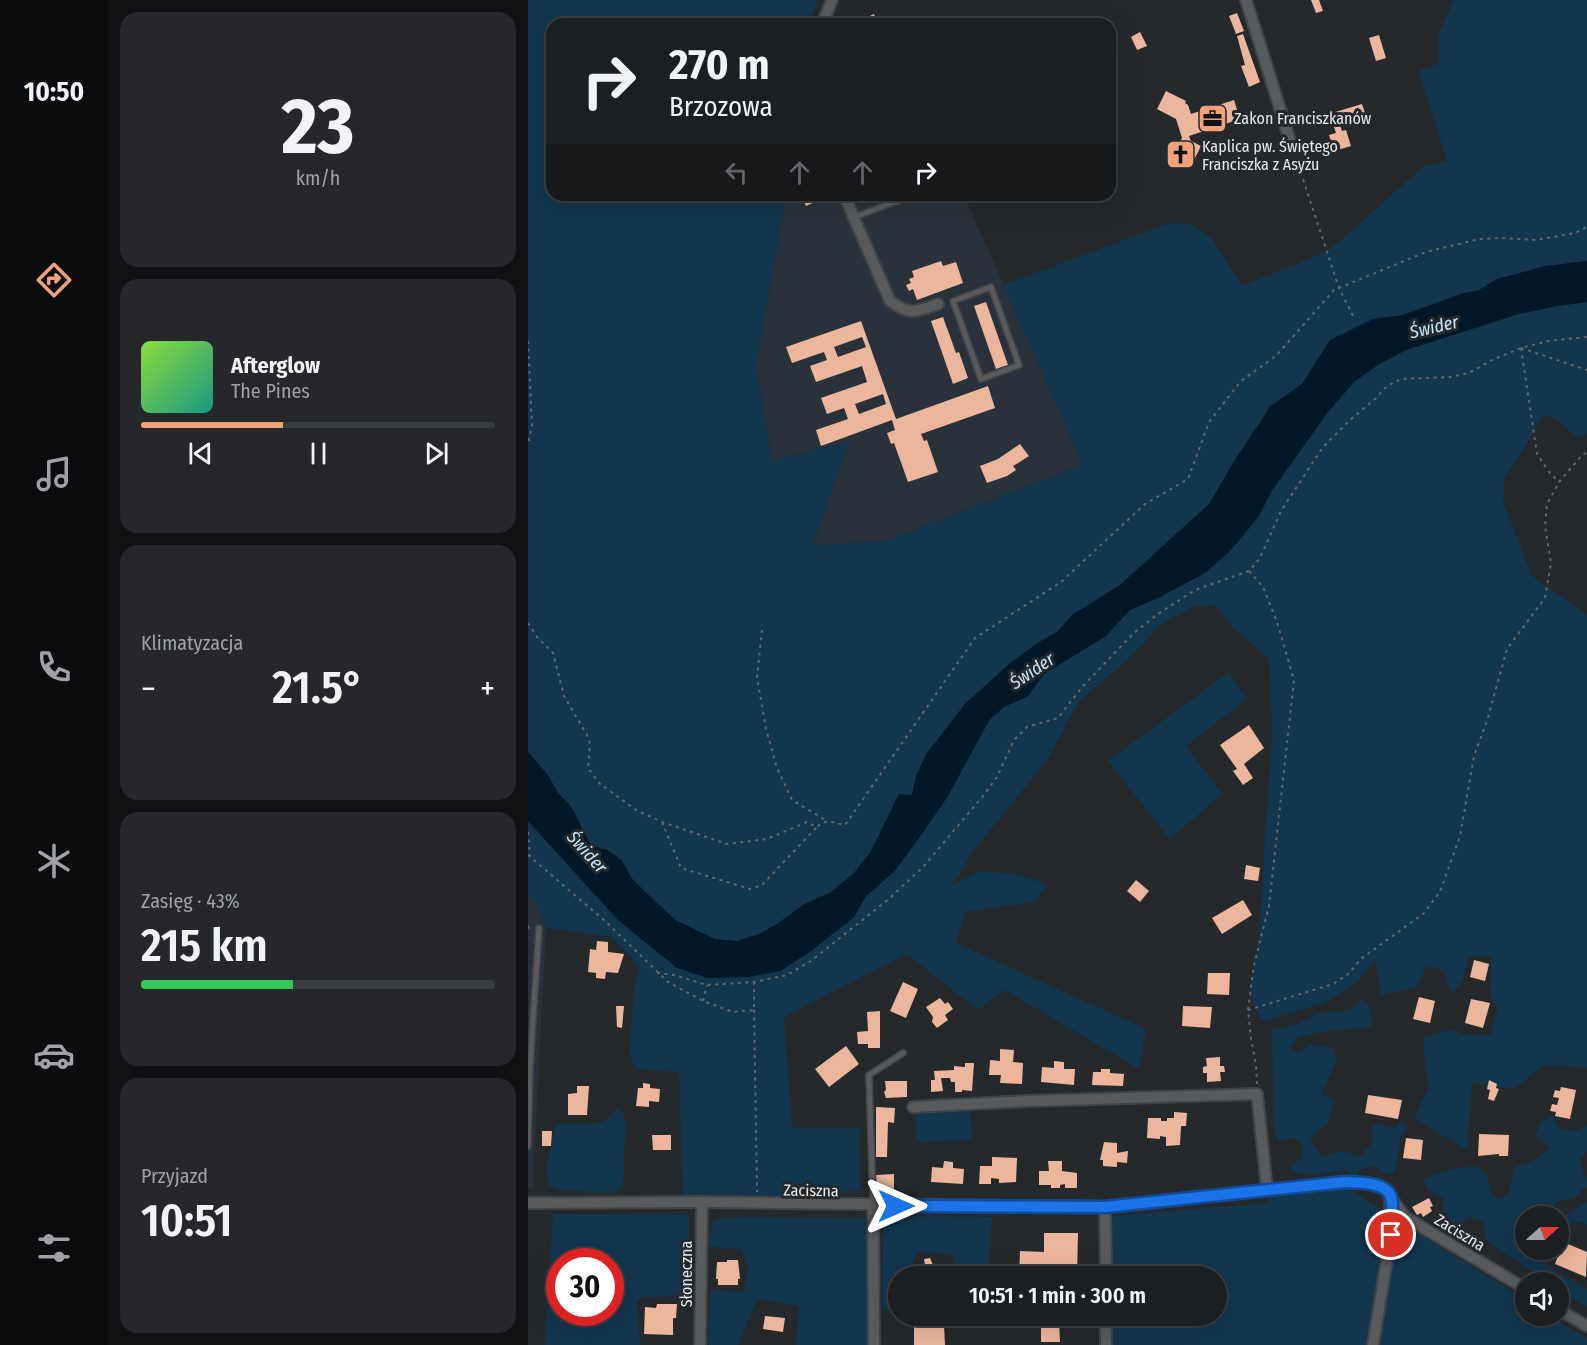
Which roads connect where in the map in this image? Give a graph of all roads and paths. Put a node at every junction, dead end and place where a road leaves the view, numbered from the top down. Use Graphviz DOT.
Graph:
graph roads {
  1 [pos="832,0"];
  2 [pos="1246,0"];
  3 [pos="824,18"];
  4 [pos="1292,147"];
  5 [pos="847,201"];
  6 [pos="898,201"];
  7 [pos="854,217"];
  8 [pos="1587,227"];
  9 [pos="1340,288"];
  10 [pos="952,301"];
  11 [pos="938,304"];
  12 [pos="1354,318"];
  13 [pos="1587,337"];
  14 [pos="528,341"];
  15 [pos="1521,348"];
  16 [pos="1587,370"];
  17 [pos="528,444"];
  18 [pos="1587,453"];
  19 [pos="1559,482"];
  20 [pos="1249,571"];
  21 [pos="528,623"];
  22 [pos="762,630"];
  23 [pos="827,820"];
  24 [pos="662,822"];
  25 [pos="816,827"];
  26 [pos="528,832"];
  27 [pos="529,856"];
  28 [pos="539,928"];
  29 [pos="657,973"];
  30 [pos="754,982"];
  31 [pos="707,985"];
  32 [pos="703,1001"];
  33 [pos="754,1010"];
  34 [pos="1248,1010"];
  35 [pos="903,1053"];
  36 [pos="529,1066"];
  37 [pos="1257,1094"];
  38 [pos="913,1107"];
  39 [pos="528,1147"];
  40 [pos="1267,1189"];
  41 [pos="1390,1196"];
  42 [pos="702,1202"];
  43 [pos="528,1203"];
  44 [pos="757,1204"];
  45 [pos="873,1206"];
  46 [pos="1105,1207"];
  47 [pos="1405,1216"];
  48 [pos="1391,1235"];
  49 [pos="1106,1266"];
  50 [pos="1515,1282"];
  51 [pos="1569,1315"];
  52 [pos="1106,1326"];
  53 [pos="1587,1326"];
  54 [pos="700,1345"];
  55 [pos="874,1345"];
  56 [pos="1106,1345"];
  57 [pos="1373,1345"];
  1 -- 3 [label="street"];
  2 -- 4 [label="street"];
  4 -- 9 [label="path"];
  5 -- 7 [label="street"];
  6 -- 7 [label="lane"];
  7 -- 11 [label="street"];
  8 -- 9 [label="path"];
  9 -- 12 [label="path"];
  9 -- 23 [label="path"];
  10 -- 10 [label="lane"];
  10 -- 11 [label="lane"];
  13 -- 15 [label="path"];
  14 -- 17 [label="path"];
  15 -- 16 [label="path"];
  15 -- 19 [label="path"];
  15 -- 20 [label="path"];
  18 -- 19 [label="path"];
  19 -- 34 [label="path"];
  20 -- 30 [label="path"];
  20 -- 34 [label="path"];
  21 -- 24 [label="path"];
  22 -- 23 [label="path"];
  23 -- 25 [label="path"];
  24 -- 25 [label="path"];
  24 -- 25 [label="path"];
  26 -- 27 [label="path"];
  27 -- 29 [label="path"];
  28 -- 36 [label="lane"];
  29 -- 31 [label="path"];
  29 -- 32 [label="path"];
  30 -- 31 [label="path"];
  30 -- 33 [label="path"];
  31 -- 32 [label="path"];
  32 -- 33 [label="path"];
  33 -- 44 [label="path"];
  34 -- 37 [label="path"];
  35 -- 45 [label="lane"];
  36 -- 39 [label="lane"];
  37 -- 38 [label="street"];
  37 -- 40 [label="street"];
  40 -- 41 [label="street, Zaciszna"];
  40 -- 46 [label="street, Zaciszna"];
  41 -- 47 [label="street, Zaciszna"];
  41 -- 48 [label="street"];
  42 -- 43 [label="street, Zaciszna"];
  42 -- 44 [label="street, Zaciszna"];
  42 -- 54 [label="street, Słoneczna"];
  44 -- 45 [label="street, Zaciszna"];
  45 -- 46 [label="street, Zaciszna"];
  45 -- 55 [label="street"];
  46 -- 49 [label="street"];
  47 -- 48 [label="street"];
  47 -- 50 [label="street, Zaciszna"];
  48 -- 57 [label="street"];
  51 -- 53 [label="street"];
  52 -- 56 [label="street"];
}
